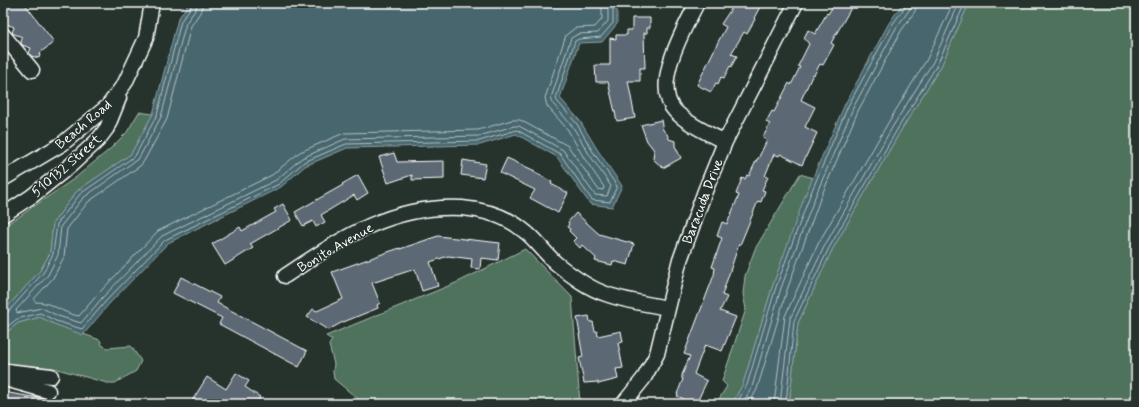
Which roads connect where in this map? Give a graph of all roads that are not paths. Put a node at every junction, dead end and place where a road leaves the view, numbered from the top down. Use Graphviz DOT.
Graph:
graph roads {
  1 [pos="152,3"];
  2 [pos="696,3"];
  3 [pos="796,3"];
  4 [pos="3,35"];
  5 [pos="32,70"];
  6 [pos="125,83"];
  7 [pos="725,142"];
  8 [pos="3,179"];
  9 [pos="3,215"];
  10 [pos="285,276"];
  11 [pos="668,308"];
  12 [pos="3,372"];
  13 [pos="51,376"];
  14 [pos="3,378"];
  15 [pos="48,390"];
  16 [pos="623,404"];
  1 -- 6 [label="street, Beach Road"];
  2 -- 7 [label="street"];
  3 -- 7 [label="street, Baracuda Drive"];
  4 -- 5 [label="street"];
  6 -- 8 [label="street, Beach Road"];
  6 -- 9 [label="street, 510132 Street"];
  7 -- 11 [label="street, Baracuda Drive"];
  10 -- 11 [label="street, Bonito Avenue"];
  11 -- 16 [label="street, Baracuda Drive"];
  12 -- 13 [label="street"];
  14 -- 15 [label="street"];
}
